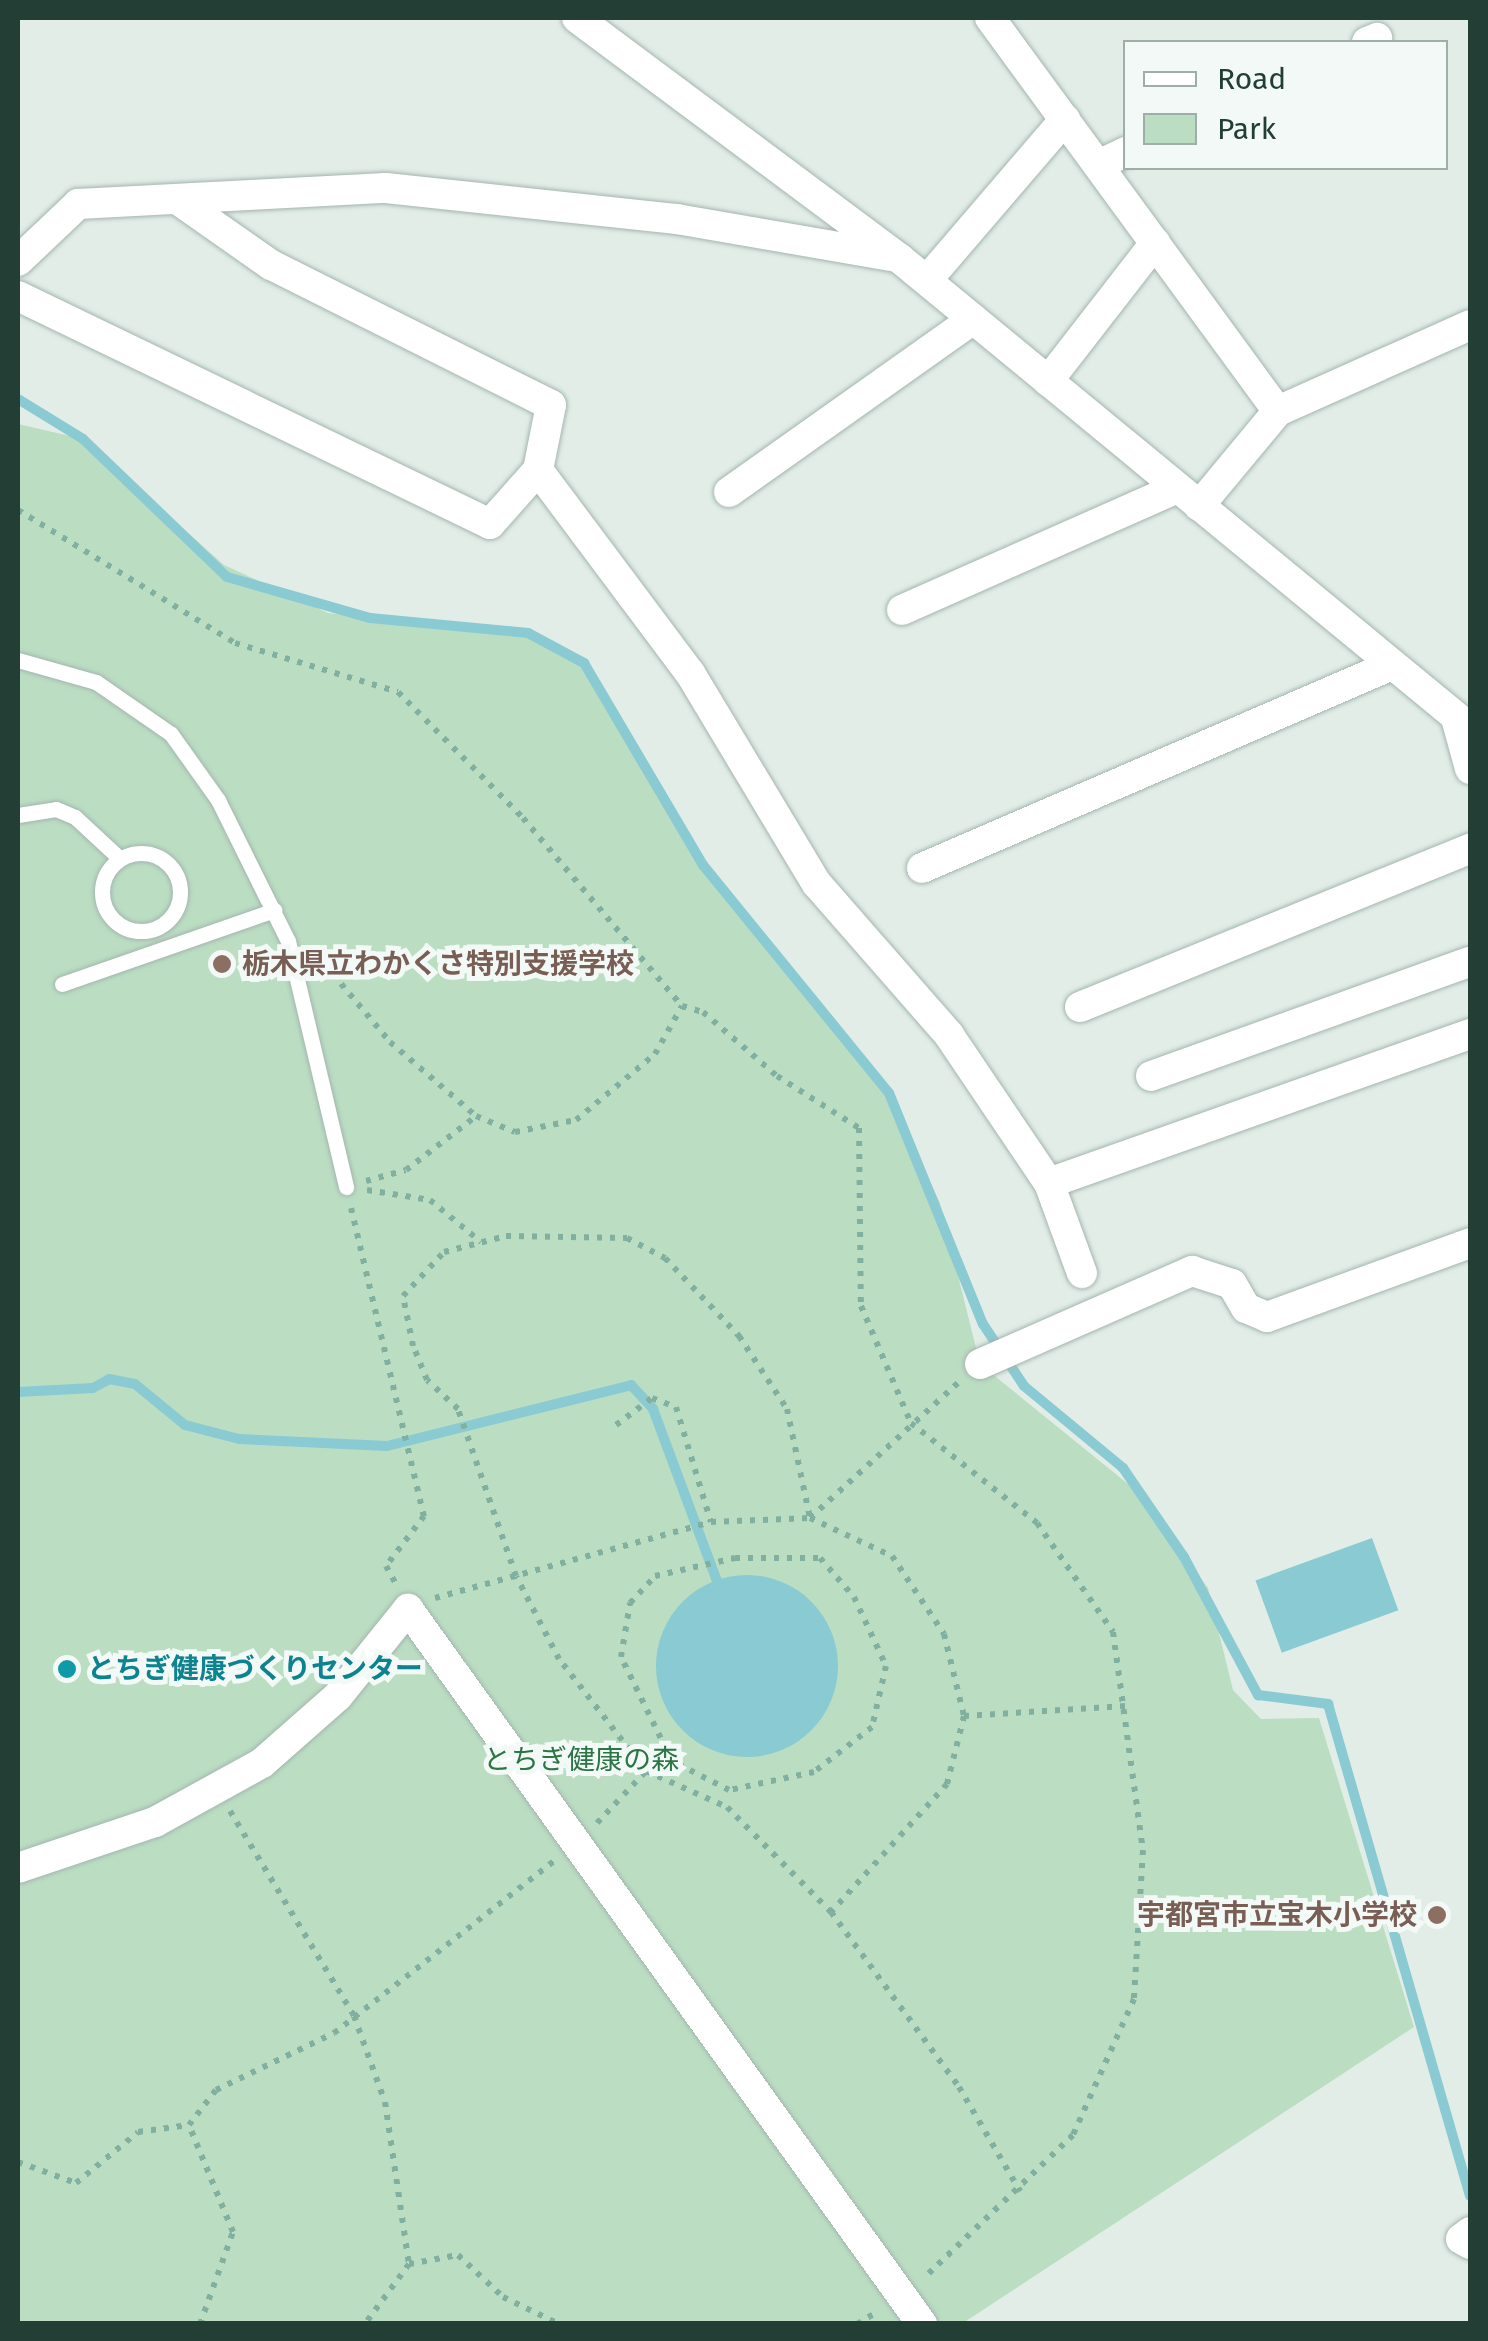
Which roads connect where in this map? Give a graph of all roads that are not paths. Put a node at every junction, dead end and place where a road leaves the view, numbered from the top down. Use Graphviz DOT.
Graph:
graph roads {
  1 [pos="577,18"];
  2 [pos="990,18"];
  3 [pos="1065,120"];
  4 [pos="1112,158"];
  5 [pos="178,200"];
  6 [pos="1156,243"];
  7 [pos="900,258"];
  8 [pos="18,261"];
  9 [pos="927,280"];
  10 [pos="18,296"];
  11 [pos="973,319"];
  12 [pos="1469,330"];
  13 [pos="1048,381"];
  14 [pos="1278,411"];
  15 [pos="538,470"];
  16 [pos="729,492"];
  17 [pos="1188,497"];
  18 [pos="902,610"];
  19 [pos="18,660"];
  20 [pos="1392,665"];
  21 [pos="1463,723"];
  22 [pos="1470,769"];
  23 [pos="18,815"];
  24 [pos="1470,849"];
  25 [pos="116,856"];
  26 [pos="922,868"];
  27 [pos="276,910"];
  28 [pos="1470,962"];
  29 [pos="62,984"];
  30 [pos="1080,1007"];
  31 [pos="1470,1034"];
  32 [pos="1151,1076"];
  33 [pos="1049,1183"];
  34 [pos="346,1187"];
  35 [pos="1470,1243"];
  36 [pos="1082,1273"];
  37 [pos="980,1364"];
  38 [pos="18,1868"];
  39 [pos="1470,2232"];
  40 [pos="1470,2244"];
  41 [pos="922,2324"];
  1 -- 7 [label="street"];
  2 -- 3 [label="street"];
  3 -- 4 [label="street"];
  3 -- 9 [label="street"];
  4 -- 6 [label="street"];
  5 -- 7 [label="street"];
  5 -- 8 [label="street"];
  5 -- 15 [label="street"];
  6 -- 13 [label="street"];
  6 -- 14 [label="street"];
  7 -- 9 [label="street"];
  9 -- 11 [label="street"];
  10 -- 15 [label="street"];
  11 -- 13 [label="street"];
  11 -- 16 [label="street"];
  12 -- 14 [label="street"];
  13 -- 17 [label="street"];
  14 -- 17 [label="street"];
  15 -- 33 [label="street"];
  17 -- 18 [label="street"];
  17 -- 20 [label="street"];
  19 -- 27 [label="lane"];
  20 -- 21 [label="street"];
  20 -- 26 [label="street"];
  21 -- 22 [label="street"];
  23 -- 25 [label="lane"];
  24 -- 30 [label="street"];
  25 -- 25 [label="lane"];
  27 -- 29 [label="lane"];
  27 -- 34 [label="lane"];
  28 -- 32 [label="street"];
  31 -- 33 [label="street"];
  33 -- 36 [label="street"];
  35 -- 37 [label="street"];
  38 -- 41 [label="street"];
  39 -- 40 [label="street"];
}
